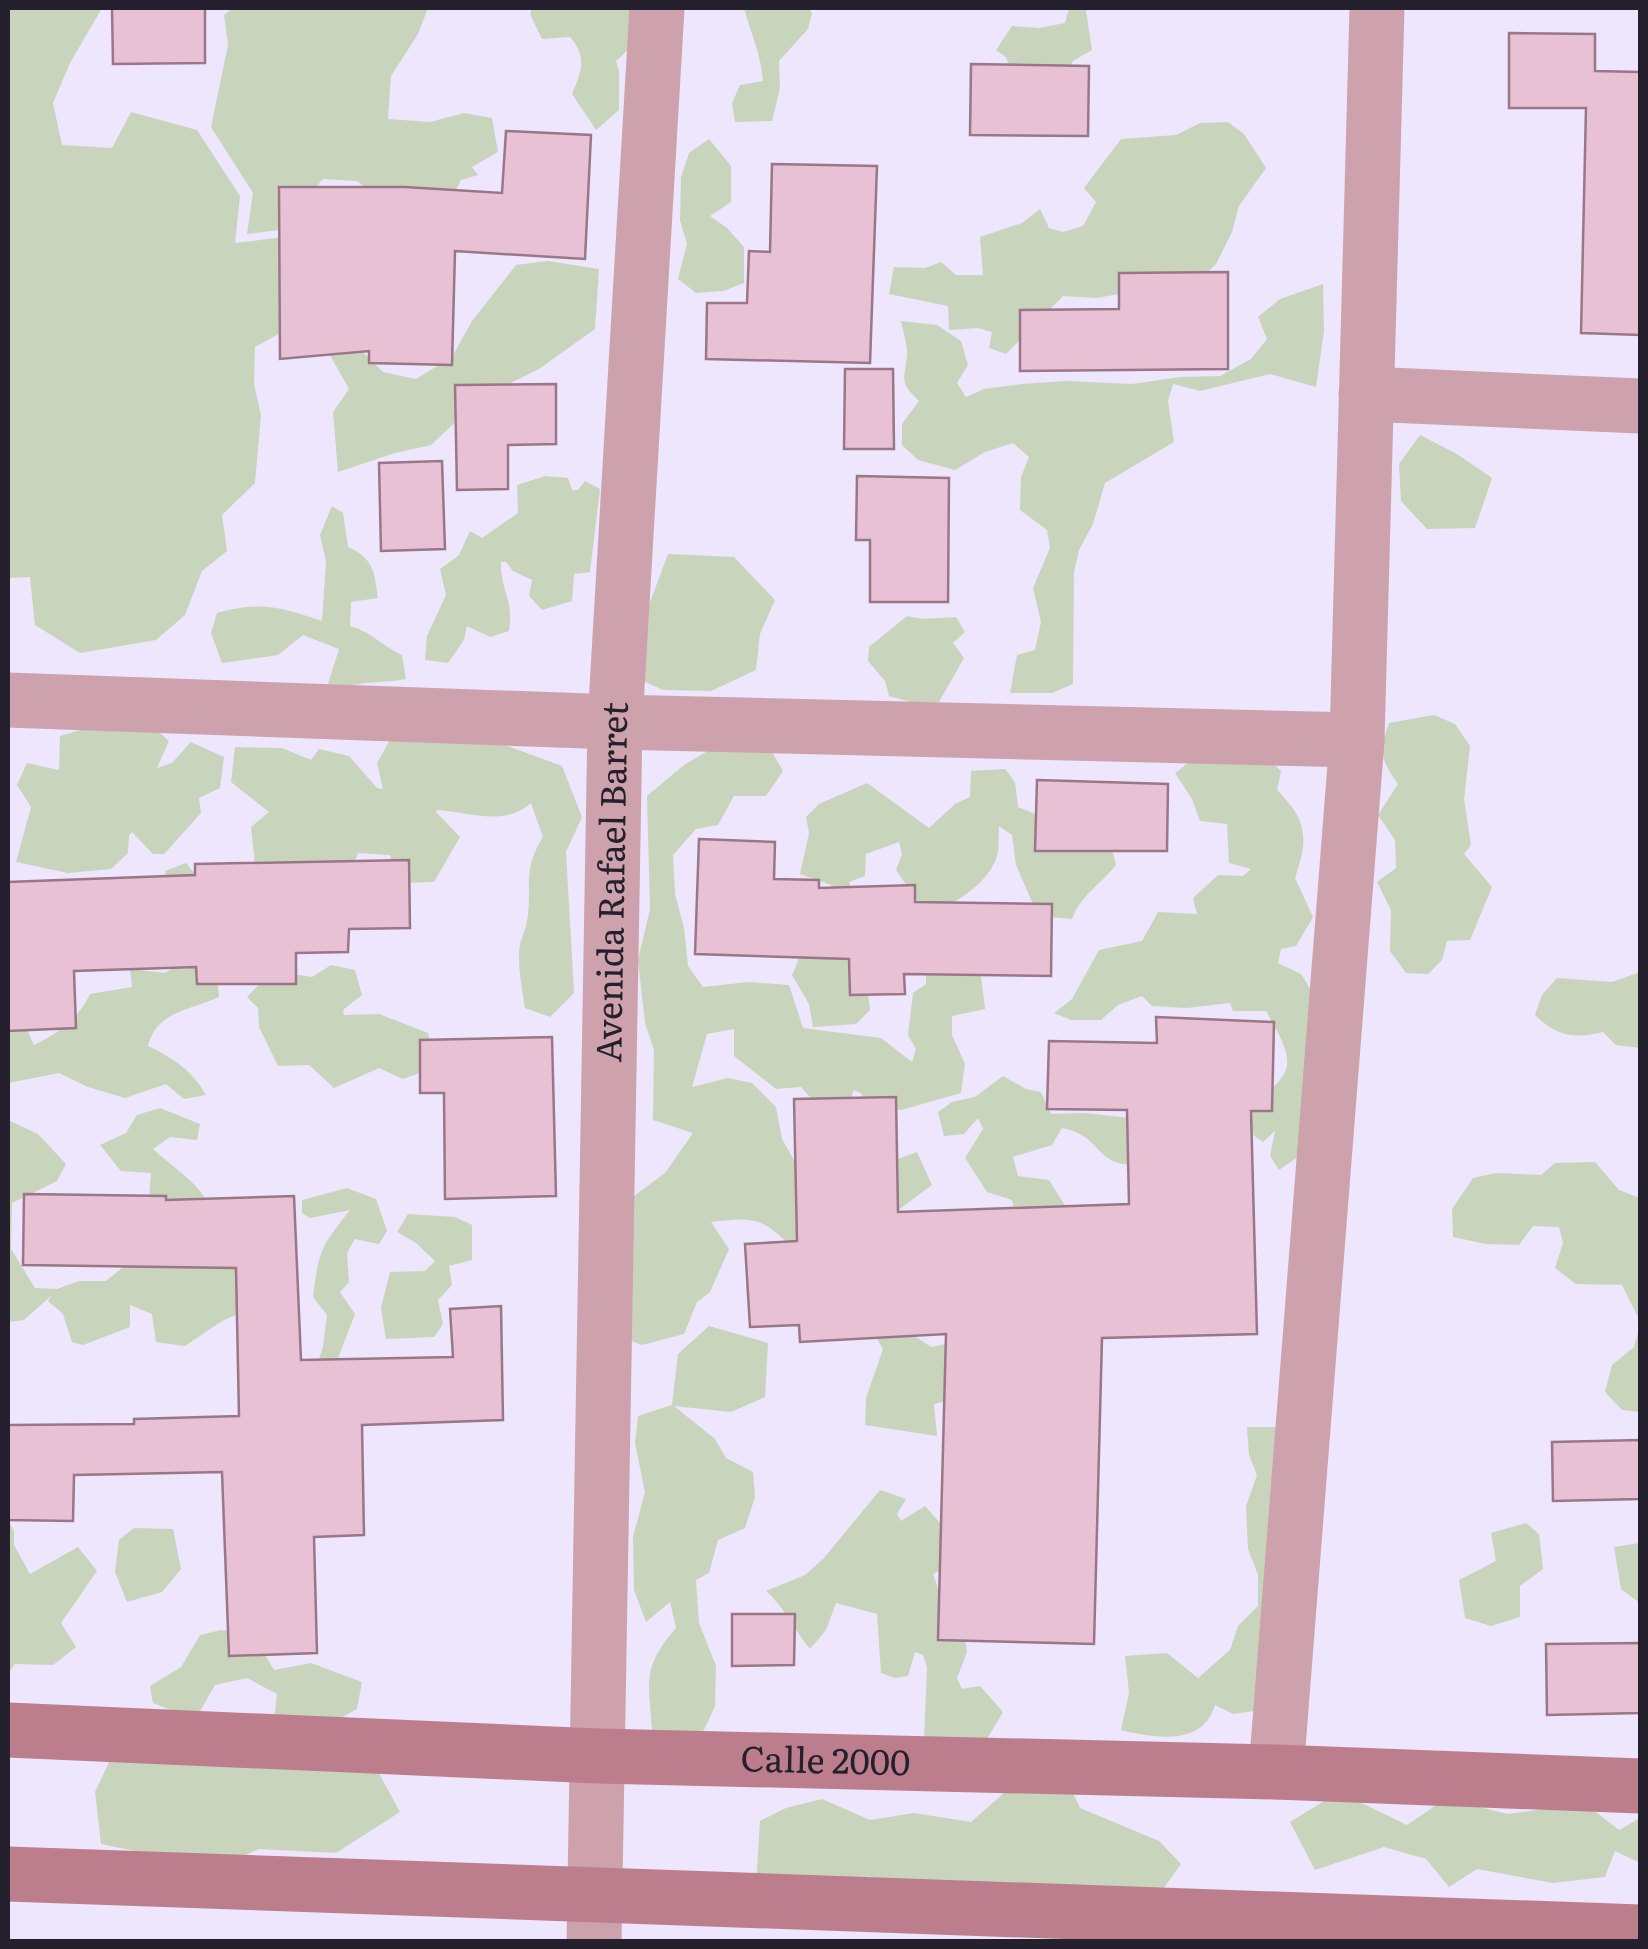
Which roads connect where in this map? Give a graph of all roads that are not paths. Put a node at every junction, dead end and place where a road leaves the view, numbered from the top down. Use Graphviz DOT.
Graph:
graph roads {
  1 [pos="657,8"];
  2 [pos="1377,8"];
  3 [pos="1366,394"];
  4 [pos="1640,406"];
  5 [pos="8,700"];
  6 [pos="615,722"];
  7 [pos="1357,740"];
  8 [pos="8,1730"];
  9 [pos="598,1756"];
  10 [pos="1276,1772"];
  11 [pos="1640,1786"];
  12 [pos="8,1874"];
  13 [pos="595,1918"];
  14 [pos="1640,1932"];
  1 -- 6 [label="street, Avenida Rafael Barret"];
  2 -- 3 [label="street"];
  3 -- 4 [label="street"];
  3 -- 7 [label="street"];
  5 -- 6 [label="street"];
  6 -- 7 [label="street"];
  6 -- 9 [label="street, Avenida Rafael Barret"];
  7 -- 10 [label="street"];
  8 -- 9 [label="street, Calle 2000"];
  9 -- 10 [label="street, Calle 2000"];
  9 -- 13 [label="street, Avenida Rafael Barret"];
  10 -- 11 [label="street, Calle 2000"];
  12 -- 13 [label="street"];
  13 -- 14 [label="street"];
}
